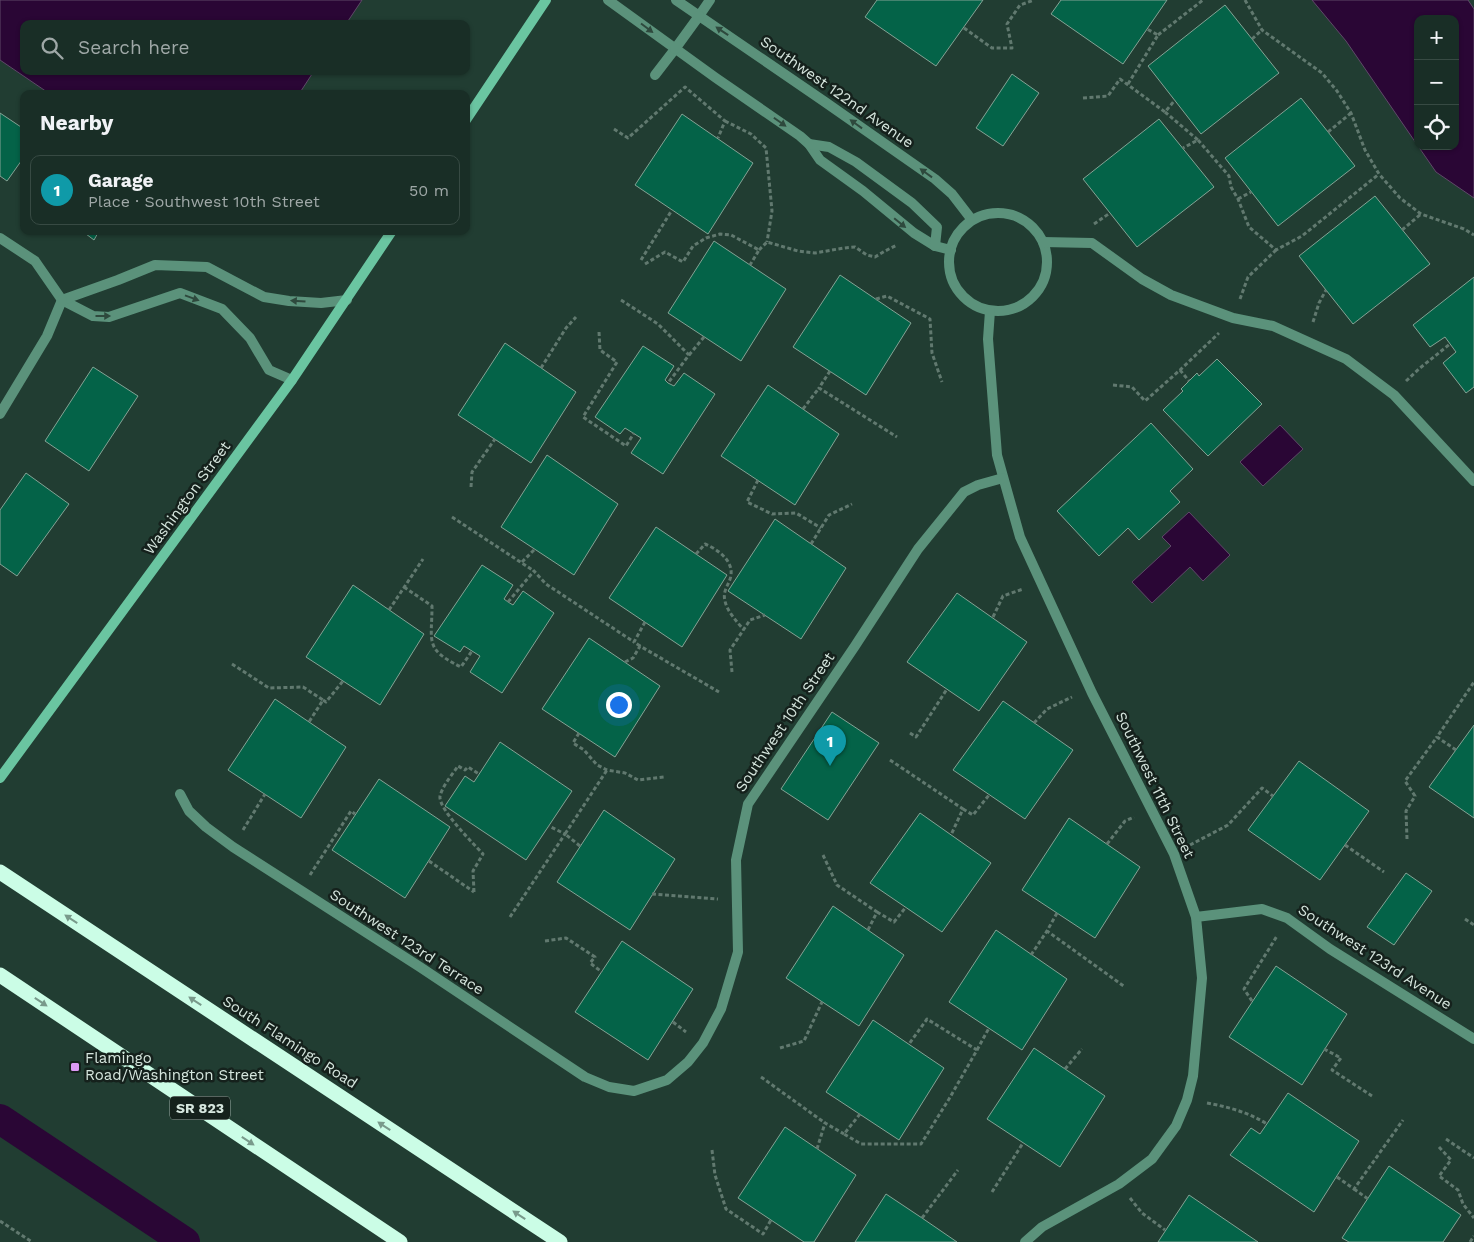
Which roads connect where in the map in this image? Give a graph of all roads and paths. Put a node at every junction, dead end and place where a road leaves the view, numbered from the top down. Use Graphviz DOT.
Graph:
graph roads {
  1 [pos="546,0"];
  2 [pos="608,0"];
  3 [pos="676,0"];
  4 [pos="710,0"];
  5 [pos="1034,0"];
  6 [pos="1202,0"];
  7 [pos="1246,0"];
  8 [pos="699,16"];
  9 [pos="964,28"];
  10 [pos="1147,29"];
  11 [pos="1262,30"];
  12 [pos="1158,35"];
  13 [pos="1252,40"];
  14 [pos="675,49"];
  15 [pos="655,75"];
  16 [pos="1128,84"];
  17 [pos="1083,98"];
  18 [pos="1175,100"];
  19 [pos="1165,112"];
  20 [pos="1351,113"];
  21 [pos="470,114"];
  22 [pos="725,121"];
  23 [pos="614,129"];
  24 [pos="1328,132"];
  25 [pos="718,138"];
  26 [pos="1198,140"];
  27 [pos="809,144"];
  28 [pos="1183,148"];
  29 [pos="1379,174"];
  30 [pos="1251,192"];
  31 [pos="1238,199"];
  32 [pos="672,210"];
  33 [pos="1421,214"];
  34 [pos="972,220"];
  35 [pos="1402,230"];
  36 [pos="914,233"];
  37 [pos="389,235"];
  38 [pos="1474,235"];
  39 [pos="0,238"];
  40 [pos="767,242"];
  41 [pos="1043,242"];
  42 [pos="935,246"];
  43 [pos="759,250"];
  44 [pos="950,250"];
  45 [pos="1276,250"];
  46 [pos="641,260"];
  47 [pos="645,264"];
  48 [pos="750,265"];
  49 [pos="1326,290"];
  50 [pos="876,299"];
  51 [pos="62,300"];
  52 [pos="347,300"];
  53 [pos="621,300"];
  54 [pos="990,311"];
  55 [pos="576,317"];
  56 [pos="1233,318"];
  57 [pos="599,332"];
  58 [pos="704,337"];
  59 [pos="1308,341"];
  60 [pos="1450,344"];
  61 [pos="689,355"];
  62 [pos="541,368"];
  63 [pos="830,370"];
  64 [pos="1180,370"];
  65 [pos="292,380"];
  66 [pos="1189,381"];
  67 [pos="942,382"];
  68 [pos="668,383"];
  69 [pos="1113,385"];
  70 [pos="819,388"];
  71 [pos="1394,395"];
  72 [pos="803,409"];
  73 [pos="0,414"];
  74 [pos="634,433"];
  75 [pos="897,438"];
  76 [pos="495,439"];
  77 [pos="1003,478"];
  78 [pos="758,480"];
  79 [pos="1474,481"];
  80 [pos="471,487"];
  81 [pos="852,504"];
  82 [pos="452,517"];
  83 [pos="821,528"];
  84 [pos="811,544"];
  85 [pos="535,549"];
  86 [pos="696,554"];
  87 [pos="423,559"];
  88 [pos="522,562"];
  89 [pos="534,570"];
  90 [pos="1041,583"];
  91 [pos="404,587"];
  92 [pos="508,602"];
  93 [pos="389,610"];
  94 [pos="765,615"];
  95 [pos="993,618"];
  96 [pos="646,622"];
  97 [pos="744,630"];
  98 [pos="634,642"];
  99 [pos="640,646"];
  100 [pos="472,651"];
  101 [pos="625,662"];
  102 [pos="232,664"];
  103 [pos="732,672"];
  104 [pos="343,681"];
  105 [pos="1474,682"];
  106 [pos="947,689"];
  107 [pos="1090,689"];
  108 [pos="719,692"];
  109 [pos="323,700"];
  110 [pos="309,722"];
  111 [pos="1034,723"];
  112 [pos="579,733"];
  113 [pos="910,733"];
  114 [pos="1437,737"];
  115 [pos="1456,750"];
  116 [pos="890,760"];
  117 [pos="607,770"];
  118 [pos="479,774"];
  119 [pos="664,777"];
  120 [pos="0,778"];
  121 [pos="180,794"];
  122 [pos="265,794"];
  123 [pos="989,795"];
  124 [pos="1274,796"];
  125 [pos="963,809"];
  126 [pos="1151,809"];
  127 [pos="355,814"];
  128 [pos="548,826"];
  129 [pos="564,834"];
  130 [pos="952,835"];
  131 [pos="1407,839"];
  132 [pos="1107,844"];
  133 [pos="1345,845"];
  134 [pos="580,846"];
  135 [pos="233,847"];
  136 [pos="1174,854"];
  137 [pos="823,855"];
  138 [pos="429,861"];
  139 [pos="0,872"];
  140 [pos="1384,872"];
  141 [pos="300,890"];
  142 [pos="652,894"];
  143 [pos="736,901"];
  144 [pos="906,907"];
  145 [pos="877,912"];
  146 [pos="1057,913"];
  147 [pos="510,917"];
  148 [pos="1196,917"];
  149 [pos="1287,918"];
  150 [pos="1465,919"];
  151 [pos="1474,925"];
  152 [pos="868,930"];
  153 [pos="1047,931"];
  154 [pos="545,941"];
  155 [pos="1031,955"];
  156 [pos="602,972"];
  157 [pos="0,975"];
  158 [pos="1126,987"];
  159 [pos="1252,1001"];
  160 [pos="822,1002"];
  161 [pos="989,1028"];
  162 [pos="1474,1039"];
  163 [pos="909,1044"];
  164 [pos="780,1048"];
  165 [pos="1082,1049"];
  166 [pos="1324,1049"];
  167 [pos="978,1050"];
  168 [pos="1065,1069"];
  169 [pos="761,1077"];
  170 [pos="634,1091"];
  171 [pos="1372,1096"];
  172 [pos="1187,1100"];
  173 [pos="860,1114"];
  174 [pos="1403,1120"];
  175 [pos="825,1122"];
  176 [pos="1267,1124"];
  177 [pos="844,1134"];
  178 [pos="1446,1139"];
  179 [pos="1023,1143"];
  180 [pos="1439,1147"];
  181 [pos="816,1149"];
  182 [pos="712,1150"];
  183 [pos="1474,1158"];
  184 [pos="958,1170"];
  185 [pos="1337,1176"];
  186 [pos="1119,1184"];
  187 [pos="1354,1189"];
  188 [pos="992,1192"];
  189 [pos="1368,1199"];
  190 [pos="922,1218"];
  191 [pos="1474,1218"];
  192 [pos="771,1220"];
  193 [pos="0,1221"];
  194 [pos="1165,1230"];
  195 [pos="1474,1236"];
  196 [pos="32,1242"];
  197 [pos="400,1242"];
  198 [pos="560,1242"];
  199 [pos="1025,1242"];
  200 [pos="1470,1242"];
  1 -- 21 [label="street"];
  2 -- 14 [label="street, one-way"];
  3 -- 8 [label="street, Southwest 122nd Avenue"];
  4 -- 8 [label="street"];
  5 -- 9 [label="path"];
  6 -- 12 [label="path"];
  7 -- 11 [label="path"];
  8 -- 14 [label="street"];
  34 -- 8 [label="street, Southwest 122nd Avenue, one-way"];
  10 -- 12 [label="path"];
  11 -- 13 [label="path"];
  11 -- 20 [label="path"];
  12 -- 16 [label="path"];
  14 -- 15 [label="street"];
  14 -- 27 [label="street, one-way"];
  16 -- 17 [label="path"];
  16 -- 19 [label="path"];
  18 -- 19 [label="path"];
  19 -- 26 [label="path"];
  20 -- 24 [label="path"];
  20 -- 29 [label="path"];
  22 -- 23 [label="path"];
  22 -- 25 [label="path"];
  22 -- 40 [label="path"];
  26 -- 28 [label="path"];
  26 -- 31 [label="path"];
  27 -- 36 [label="street, one-way"];
  27 -- 42 [label="street"];
  29 -- 33 [label="path"];
  29 -- 45 [label="path"];
  30 -- 31 [label="path"];
  31 -- 45 [label="path"];
  32 -- 46 [label="path"];
  33 -- 35 [label="path"];
  33 -- 38 [label="path"];
  34 -- 41 [label="street"];
  34 -- 44 [label="street"];
  36 -- 40 [label="path"];
  36 -- 42 [label="street"];
  37 -- 52 [label="street, Washington Street"];
  39 -- 51 [label="street"];
  40 -- 43 [label="path"];
  41 -- 54 [label="street"];
  41 -- 56 [label="street"];
  42 -- 44 [label="street"];
  43 -- 47 [label="path"];
  43 -- 48 [label="path"];
  44 -- 54 [label="street"];
  45 -- 56 [label="path"];
  49 -- 59 [label="path"];
  50 -- 67 [label="path"];
  52 -- 51 [label="street, one-way"];
  51 -- 65 [label="street, one-way"];
  51 -- 73 [label="street"];
  52 -- 65 [label="street, Washington Street"];
  53 -- 61 [label="path"];
  54 -- 77 [label="street, Southwest 11th Street"];
  55 -- 62 [label="path"];
  56 -- 59 [label="street"];
  56 -- 64 [label="path"];
  57 -- 74 [label="path"];
  58 -- 61 [label="path"];
  59 -- 71 [label="street"];
  60 -- 71 [label="path"];
  61 -- 68 [label="path"];
  63 -- 70 [label="path"];
  64 -- 66 [label="path"];
  64 -- 69 [label="path"];
  65 -- 120 [label="street, Washington Street"];
  70 -- 72 [label="path"];
  70 -- 75 [label="path"];
  71 -- 79 [label="street"];
  76 -- 80 [label="path"];
  77 -- 90 [label="street, Southwest 11th Street"];
  77 -- 143 [label="street, Southwest 10th Street"];
  78 -- 83 [label="path"];
  81 -- 83 [label="path"];
  82 -- 88 [label="path"];
  83 -- 84 [label="path"];
  85 -- 88 [label="path"];
  86 -- 97 [label="path"];
  87 -- 91 [label="path"];
  88 -- 89 [label="path"];
  89 -- 92 [label="path"];
  89 -- 98 [label="path"];
  90 -- 95 [label="path"];
  90 -- 107 [label="street, Southwest 11th Street"];
  91 -- 93 [label="path"];
  91 -- 100 [label="path"];
  94 -- 97 [label="path"];
  96 -- 98 [label="path"];
  97 -- 103 [label="path"];
  98 -- 99 [label="path"];
  99 -- 101 [label="path"];
  99 -- 108 [label="path"];
  102 -- 109 [label="path"];
  104 -- 109 [label="path"];
  105 -- 114 [label="path"];
  106 -- 113 [label="path"];
  107 -- 111 [label="path"];
  107 -- 126 [label="street, Southwest 11th Street"];
  109 -- 110 [label="path"];
  112 -- 117 [label="path"];
  114 -- 115 [label="path"];
  114 -- 131 [label="path"];
  116 -- 125 [label="path"];
  117 -- 119 [label="path"];
  117 -- 129 [label="path"];
  118 -- 138 [label="path"];
  121 -- 135 [label="street, Southwest 123rd Terrace"];
  122 -- 135 [label="path"];
  123 -- 125 [label="path"];
  124 -- 136 [label="path"];
  125 -- 130 [label="path"];
  126 -- 132 [label="path"];
  126 -- 136 [label="street, Southwest 11th Street"];
  127 -- 141 [label="path"];
  128 -- 129 [label="path"];
  129 -- 134 [label="path"];
  129 -- 147 [label="path"];
  133 -- 140 [label="path"];
  135 -- 141 [label="street, Southwest 123rd Terrace"];
  136 -- 148 [label="street, Southwest 11th Street"];
  137 -- 145 [label="path"];
  198 -- 139 [label="highway, South Flamingo Road, one-way"];
  141 -- 170 [label="street, Southwest 123rd Terrace"];
  142 -- 143 [label="path"];
  143 -- 170 [label="street, Southwest 10th Street"];
  144 -- 145 [label="path"];
  145 -- 152 [label="path"];
  146 -- 153 [label="path"];
  148 -- 149 [label="street, Southwest 123rd Avenue"];
  148 -- 172 [label="street, Southwest 11th Street"];
  149 -- 159 [label="path"];
  149 -- 162 [label="street, Southwest 123rd Avenue"];
  150 -- 151 [label="path"];
  153 -- 155 [label="path"];
  153 -- 158 [label="path"];
  154 -- 156 [label="path"];
  157 -- 197 [label="highway, SR 823, one-way"];
  160 -- 164 [label="path"];
  161 -- 167 [label="path"];
  163 -- 167 [label="path"];
  165 -- 168 [label="path"];
  166 -- 171 [label="path"];
  167 -- 177 [label="path"];
  169 -- 175 [label="path"];
  172 -- 176 [label="path"];
  172 -- 186 [label="street, Southwest 11th Street"];
  173 -- 177 [label="path"];
  174 -- 187 [label="path"];
  175 -- 177 [label="path"];
  175 -- 181 [label="path"];
  178 -- 183 [label="path"];
  179 -- 188 [label="path"];
  180 -- 191 [label="path"];
  182 -- 192 [label="path"];
  184 -- 190 [label="path"];
  185 -- 187 [label="path"];
  186 -- 194 [label="path"];
  186 -- 199 [label="street, Southwest 11th Street"];
  187 -- 189 [label="path"];
  193 -- 196 [label="path"];
  195 -- 200 [label="path"];
}
